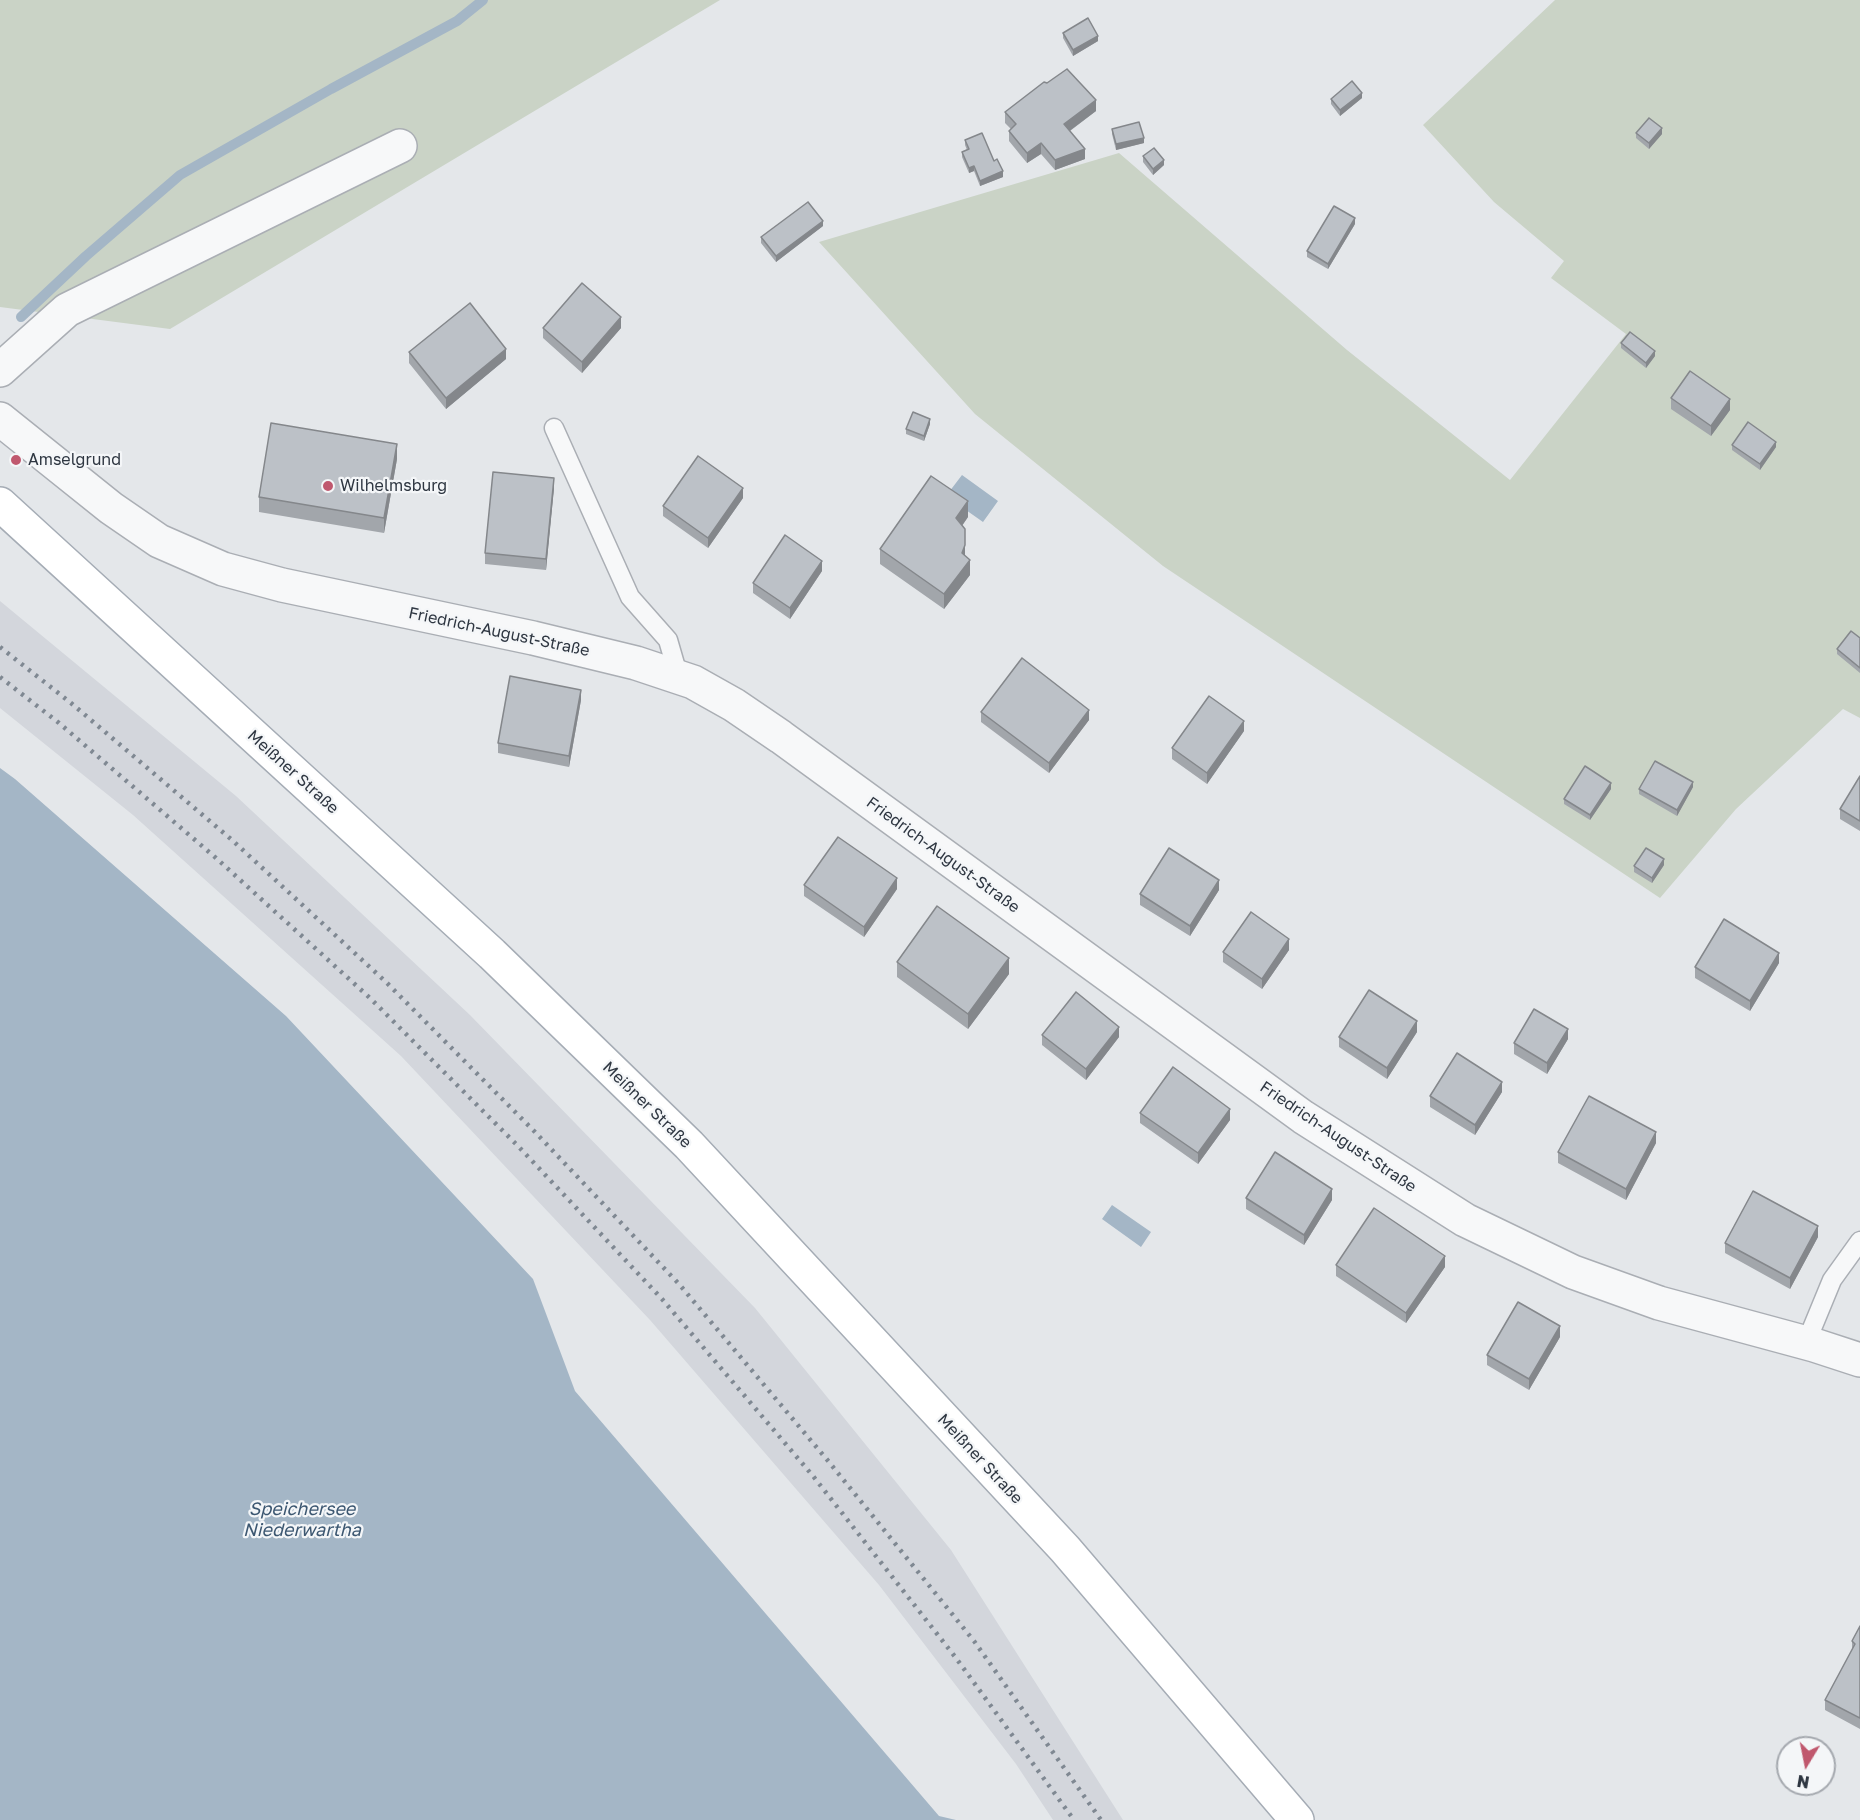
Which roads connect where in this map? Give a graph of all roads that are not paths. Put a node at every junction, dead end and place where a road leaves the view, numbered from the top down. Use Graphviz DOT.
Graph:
graph roads {
  1 [pos="399,146"];
  2 [pos="0,370"];
  3 [pos="0,419"];
  4 [pos="554,428"];
  5 [pos="0,504"];
  6 [pos="679,678"];
  7 [pos="1860,1241"];
  8 [pos="1810,1344"];
  9 [pos="1860,1360"];
  10 [pos="1297,1820"];
  1 -- 2 [label="street"];
  3 -- 6 [label="street, Friedrich-August-Straße"];
  4 -- 6 [label="lane"];
  5 -- 10 [label="main road, Meißner Straße"];
  6 -- 8 [label="street, Friedrich-August-Straße"];
  7 -- 8 [label="lane"];
  8 -- 9 [label="street, Friedrich-August-Straße"];
}
